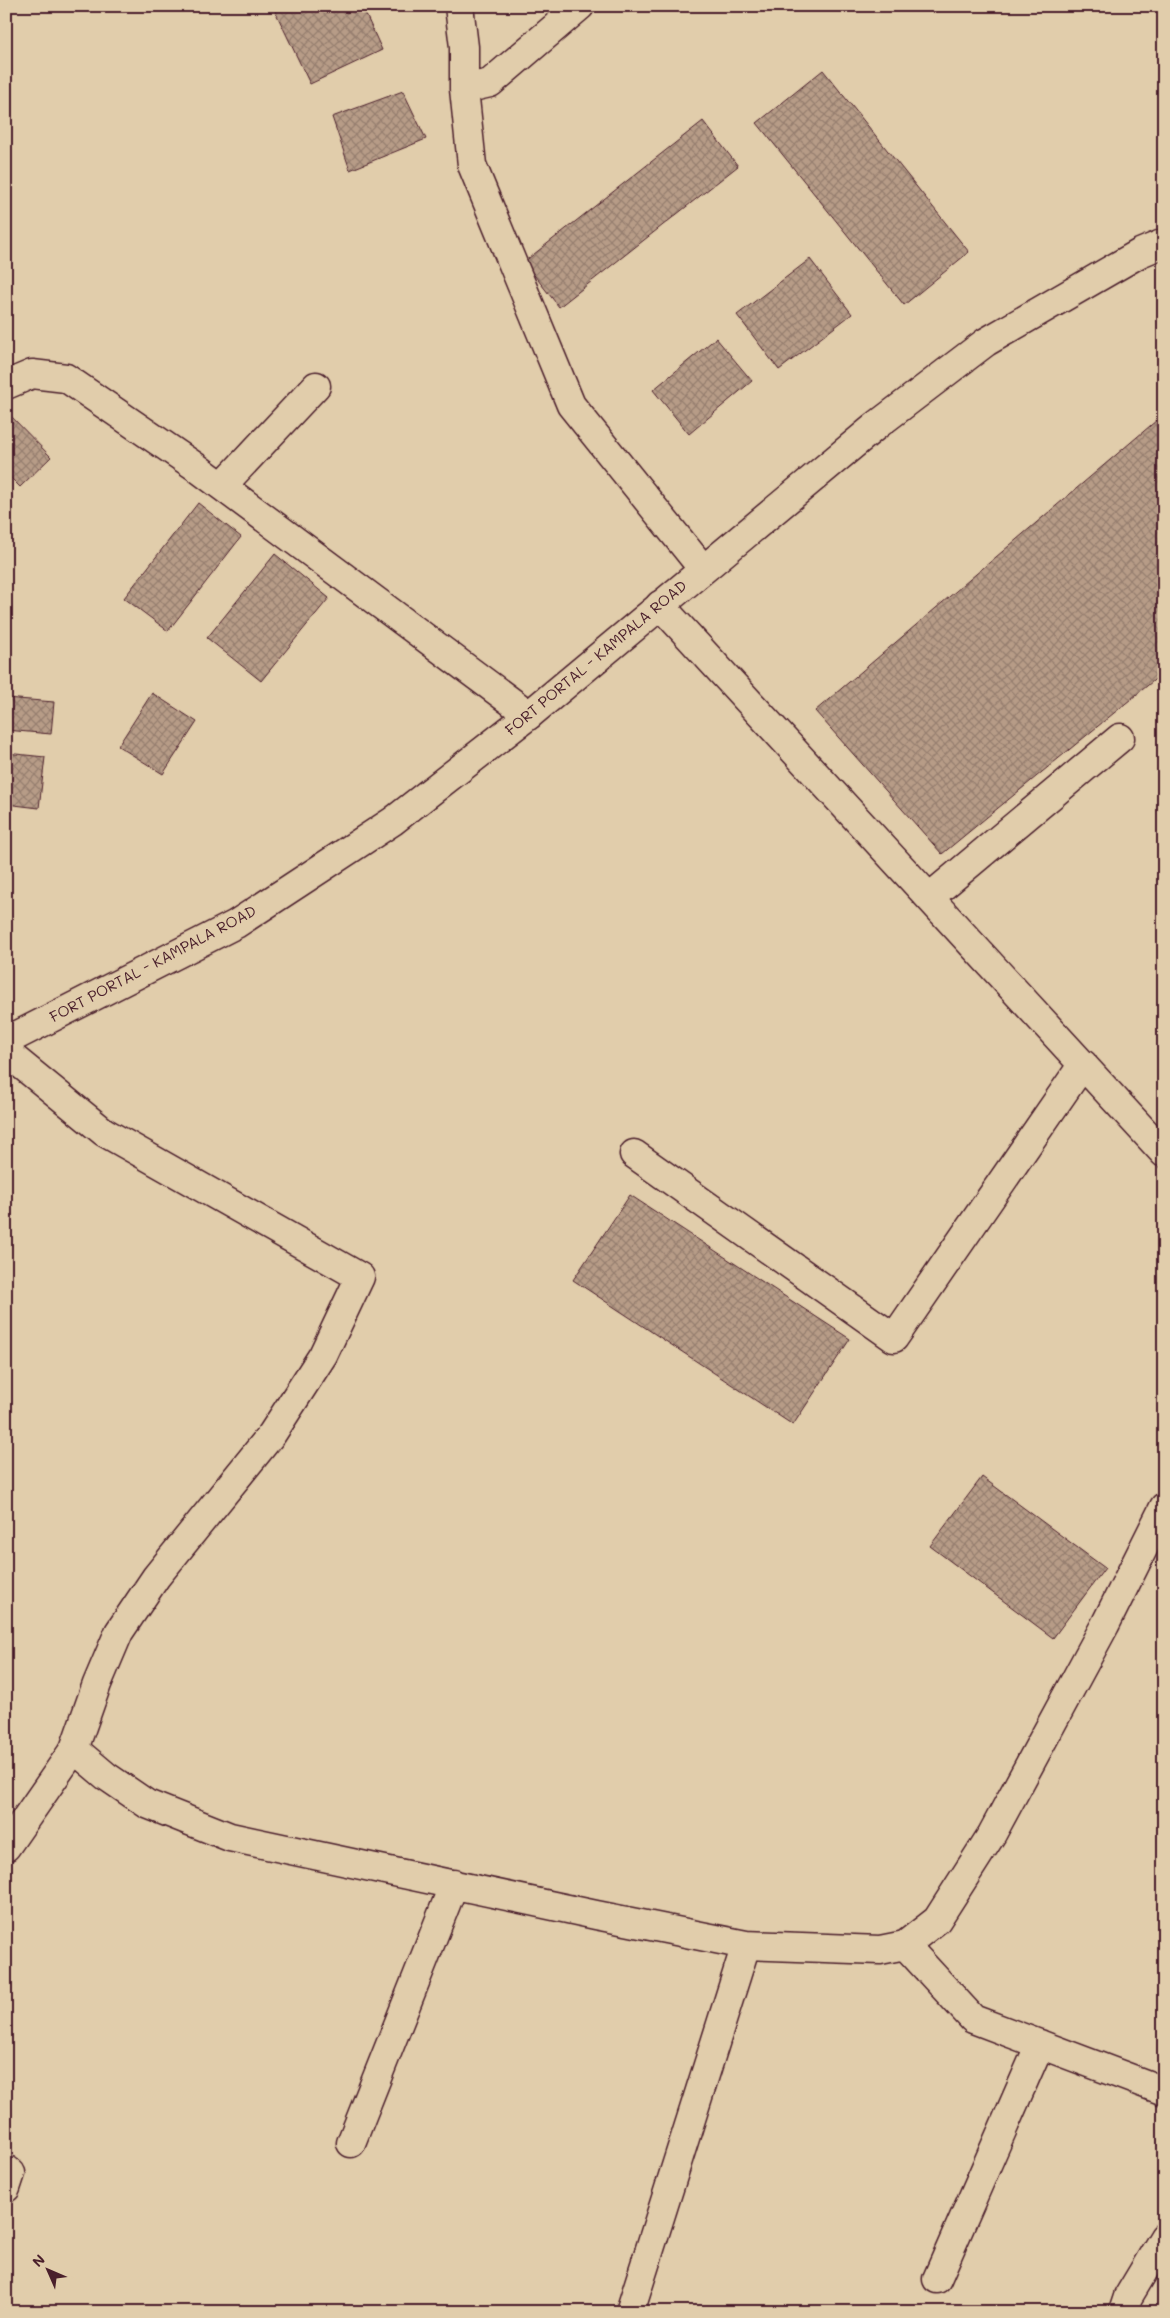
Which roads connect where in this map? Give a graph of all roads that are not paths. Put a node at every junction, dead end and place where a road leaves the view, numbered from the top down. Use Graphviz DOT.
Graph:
graph roads {
  1 [pos="459,6"];
  2 [pos="580,6"];
  3 [pos="464,89"];
  4 [pos="1164,243"];
  5 [pos="6,385"];
  6 [pos="316,386"];
  7 [pos="222,486"];
  8 [pos="703,569"];
  9 [pos="660,605"];
  10 [pos="529,715"];
  11 [pos="1120,738"];
  12 [pos="930,897"];
  13 [pos="6,1041"];
  14 [pos="6,1052"];
  15 [pos="1083,1064"];
  16 [pos="1164,1153"];
  17 [pos="634,1154"];
  18 [pos="1164,1507"];
  19 [pos="74,1748"];
  20 [pos="6,1847"];
  21 [pos="454,1884"];
  22 [pos="746,1945"];
  23 [pos="905,1945"];
  24 [pos="1040,2044"];
  25 [pos="1164,2091"];
  26 [pos="351,2143"];
  27 [pos="6,2169"];
  28 [pos="6,2188"];
  29 [pos="1164,2237"];
  30 [pos="936,2279"];
  31 [pos="630,2312"];
  32 [pos="1123,2312"];
  1 -- 3 [label="street"];
  2 -- 3 [label="street"];
  3 -- 8 [label="street"];
  4 -- 8 [label="street, FORT PORTAL - KAMPALA ROAD"];
  5 -- 7 [label="street"];
  6 -- 7 [label="street"];
  7 -- 10 [label="street"];
  8 -- 9 [label="street, FORT PORTAL - KAMPALA ROAD"];
  9 -- 10 [label="street, FORT PORTAL - KAMPALA ROAD"];
  9 -- 12 [label="street"];
  10 -- 13 [label="street, FORT PORTAL - KAMPALA ROAD"];
  11 -- 12 [label="street"];
  12 -- 15 [label="street"];
  14 -- 19 [label="street"];
  15 -- 16 [label="street"];
  15 -- 17 [label="street"];
  18 -- 23 [label="street"];
  19 -- 20 [label="street"];
  19 -- 21 [label="street"];
  21 -- 22 [label="street"];
  21 -- 26 [label="street"];
  22 -- 23 [label="street"];
  22 -- 31 [label="street"];
  23 -- 24 [label="street"];
  24 -- 25 [label="street"];
  24 -- 30 [label="street"];
  27 -- 28 [label="street"];
  29 -- 32 [label="street"];
}
